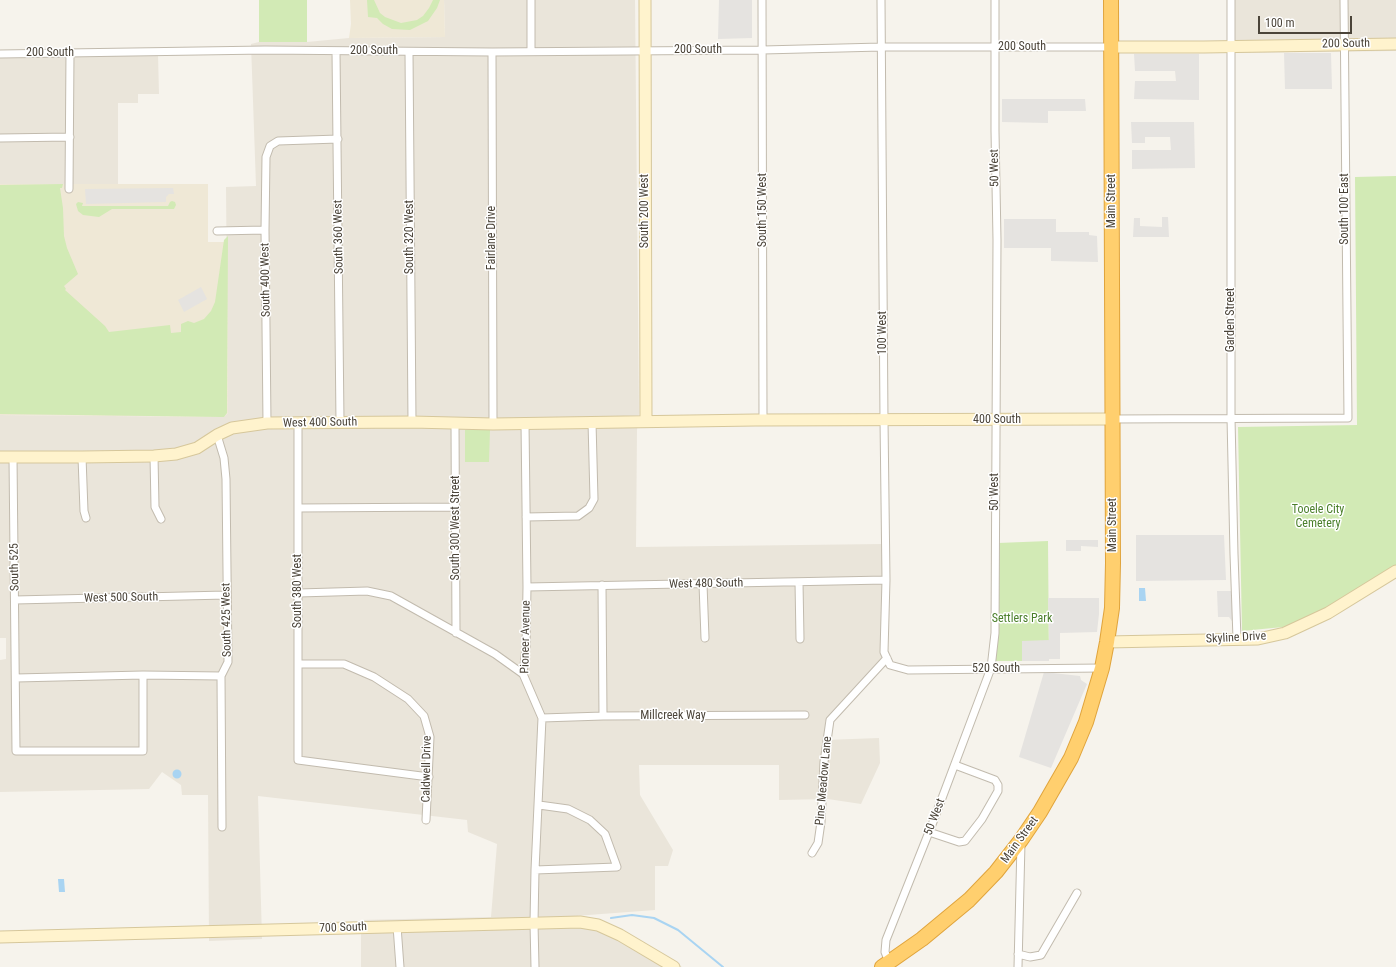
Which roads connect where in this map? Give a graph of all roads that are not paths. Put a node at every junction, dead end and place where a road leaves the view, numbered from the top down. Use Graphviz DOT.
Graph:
graph roads {
  1 [pos="531,0"];
  2 [pos="645,0"];
  3 [pos="762,0"];
  4 [pos="881,0"];
  5 [pos="995,0"];
  6 [pos="1111,0"];
  7 [pos="1231,0"];
  8 [pos="1344,0"];
  9 [pos="1344,44"];
  10 [pos="1396,44"];
  11 [pos="881,47"];
  12 [pos="995,47"];
  13 [pos="1112,47"];
  14 [pos="1231,47"];
  15 [pos="645,50"];
  16 [pos="763,50"];
  17 [pos="336,51"];
  18 [pos="531,51"];
  19 [pos="409,52"];
  20 [pos="492,52"];
  21 [pos="70,53"];
  22 [pos="0,54"];
  23 [pos="70,137"];
  24 [pos="0,138"];
  25 [pos="338,139"];
  26 [pos="69,189"];
  27 [pos="265,230"];
  28 [pos="216,231"];
  29 [pos="1231,418"];
  30 [pos="1348,418"];
  31 [pos="1112,419"];
  32 [pos="764,420"];
  33 [pos="884,420"];
  34 [pos="996,420"];
  35 [pos="646,421"];
  36 [pos="340,422"];
  37 [pos="412,422"];
  38 [pos="592,422"];
  39 [pos="267,423"];
  40 [pos="298,423"];
  41 [pos="454,423"];
  42 [pos="525,423"];
  43 [pos="493,424"];
  44 [pos="217,435"];
  45 [pos="154,456"];
  46 [pos="0,457"];
  47 [pos="14,457"];
  48 [pos="82,458"];
  49 [pos="456,507"];
  50 [pos="298,508"];
  51 [pos="526,517"];
  52 [pos="86,518"];
  53 [pos="161,519"];
  54 [pos="1396,571"];
  55 [pos="886,580"];
  56 [pos="799,582"];
  57 [pos="703,584"];
  58 [pos="602,585"];
  59 [pos="527,587"];
  60 [pos="299,593"];
  61 [pos="226,595"];
  62 [pos="15,600"];
  63 [pos="456,633"];
  64 [pos="705,638"];
  65 [pos="800,639"];
  66 [pos="1237,639"];
  67 [pos="1107,642"];
  68 [pos="887,658"];
  69 [pos="298,664"];
  70 [pos="890,665"];
  71 [pos="991,668"];
  72 [pos="1102,668"];
  73 [pos="523,674"];
  74 [pos="143,675"];
  75 [pos="221,676"];
  76 [pos="16,678"];
  77 [pos="805,715"];
  78 [pos="603,716"];
  79 [pos="542,718"];
  80 [pos="955,765"];
  81 [pos="429,777"];
  82 [pos="539,805"];
  83 [pos="426,820"];
  84 [pos="222,827"];
  85 [pos="929,832"];
  86 [pos="1022,840"];
  87 [pos="812,853"];
  88 [pos="535,870"];
  89 [pos="1078,893"];
  90 [pos="534,923"];
  91 [pos="397,926"];
  92 [pos="0,937"];
  93 [pos="1018,954"];
  94 [pos="886,965"];
  95 [pos="400,967"];
  96 [pos="535,967"];
  97 [pos="674,967"];
  98 [pos="1018,967"];
  1 -- 18 [label="street"];
  2 -- 15 [label="street, South 200 West"];
  3 -- 16 [label="street, South 150 West"];
  4 -- 11 [label="street, 100 West"];
  5 -- 12 [label="street, 50 West"];
  6 -- 13 [label="highway, Main Street"];
  7 -- 14 [label="street, Garden Street"];
  8 -- 9 [label="street, South 100 East"];
  9 -- 10 [label="street, 200 South"];
  9 -- 14 [label="street, 200 South"];
  9 -- 30 [label="street, South 100 East"];
  11 -- 12 [label="street, 200 South"];
  11 -- 16 [label="street, 200 South"];
  11 -- 33 [label="street, 100 West"];
  12 -- 13 [label="street, 200 South"];
  12 -- 34 [label="street, 50 West"];
  13 -- 14 [label="street, 200 South"];
  13 -- 31 [label="highway, Main Street"];
  14 -- 29 [label="street, Garden Street"];
  15 -- 16 [label="street, 200 South"];
  15 -- 18 [label="street, 200 South"];
  15 -- 35 [label="street, South 200 West"];
  16 -- 32 [label="street, South 150 West"];
  17 -- 19 [label="street, 200 South"];
  17 -- 21 [label="street, 200 South"];
  17 -- 25 [label="street, South 360 West"];
  18 -- 20 [label="street, 200 South"];
  19 -- 20 [label="street, 200 South"];
  19 -- 37 [label="street, South 320 West"];
  20 -- 43 [label="street, Fairlane Drive"];
  21 -- 22 [label="street, 200 South"];
  21 -- 23 [label="street"];
  23 -- 24 [label="street"];
  23 -- 26 [label="street"];
  25 -- 27 [label="street, South 400 West"];
  25 -- 36 [label="street, South 360 West"];
  27 -- 28 [label="street"];
  27 -- 39 [label="street, South 400 West"];
  29 -- 30 [label="street, 400 South"];
  29 -- 31 [label="street, 400 South"];
  29 -- 66 [label="street, Garden Street"];
  31 -- 34 [label="street, 400 South"];
  31 -- 67 [label="highway, Main Street"];
  32 -- 33 [label="street, 400 South"];
  32 -- 35 [label="street, 400 South"];
  33 -- 34 [label="street, 400 South"];
  33 -- 55 [label="street, 100 West"];
  34 -- 71 [label="street, 50 West"];
  35 -- 38 [label="street, West 400 South"];
  36 -- 37 [label="street, West 400 South"];
  36 -- 40 [label="street, West 400 South"];
  37 -- 41 [label="street, West 400 South"];
  38 -- 42 [label="street, West 400 South"];
  38 -- 51 [label="street"];
  39 -- 40 [label="street, West 400 South"];
  39 -- 44 [label="street, West 400 South"];
  40 -- 50 [label="street, South 380 West"];
  41 -- 43 [label="street, West 400 South"];
  41 -- 49 [label="street, South 300 West Street"];
  42 -- 43 [label="street, West 400 South"];
  42 -- 51 [label="street, Pioneer Avenue"];
  44 -- 45 [label="street, West 400 South"];
  44 -- 61 [label="street, South 425 West"];
  45 -- 48 [label="street, West 400 South"];
  45 -- 53 [label="street"];
  46 -- 47 [label="street, West 400 South"];
  47 -- 48 [label="street, West 400 South"];
  47 -- 62 [label="street, South 525"];
  48 -- 52 [label="street"];
  49 -- 50 [label="street"];
  49 -- 63 [label="street, South 300 West Street"];
  50 -- 60 [label="street, South 380 West"];
  51 -- 59 [label="street, Pioneer Avenue"];
  54 -- 66 [label="street, Skyline Drive"];
  55 -- 56 [label="street, West 480 South"];
  55 -- 68 [label="street, 100 West"];
  56 -- 57 [label="street, West 480 South"];
  56 -- 65 [label="street"];
  57 -- 58 [label="street, West 480 South"];
  57 -- 64 [label="street"];
  58 -- 59 [label="street, West 480 South"];
  58 -- 78 [label="street"];
  59 -- 73 [label="street, Pioneer Avenue"];
  60 -- 63 [label="street"];
  60 -- 69 [label="street, South 380 West"];
  61 -- 62 [label="street, West 500 South"];
  61 -- 75 [label="street, South 425 West"];
  62 -- 76 [label="street, South 525"];
  63 -- 73 [label="street"];
  66 -- 67 [label="street, Skyline Drive"];
  67 -- 72 [label="highway, Main Street"];
  68 -- 70 [label="street, 100 West"];
  68 -- 87 [label="street, Pine Meadow Lane"];
  69 -- 81 [label="street, Caldwell Drive"];
  69 -- 81 [label="street, South 380 West"];
  70 -- 71 [label="street, 520 South"];
  71 -- 72 [label="street, 520 South"];
  71 -- 80 [label="street, 50 West"];
  72 -- 86 [label="highway, Main Street"];
  73 -- 79 [label="street, Pioneer Avenue"];
  74 -- 75 [label="street"];
  74 -- 76 [label="street"];
  74 -- 76 [label="street, South 525"];
  75 -- 84 [label="street, South 425 West"];
  77 -- 78 [label="street, Millcreek Way"];
  78 -- 79 [label="street, Millcreek Way"];
  79 -- 82 [label="street, Pioneer Avenue"];
  80 -- 85 [label="street, 50 West"];
  80 -- 85 [label="street"];
  81 -- 83 [label="street, Caldwell Drive"];
  82 -- 88 [label="street, Pioneer Avenue"];
  82 -- 88 [label="street"];
  85 -- 94 [label="street, 50 West"];
  86 -- 93 [label="street"];
  86 -- 94 [label="highway, Main Street"];
  88 -- 90 [label="street, Pioneer Avenue"];
  89 -- 93 [label="street"];
  90 -- 91 [label="street, 700 South"];
  90 -- 96 [label="street, Pioneer Avenue"];
  90 -- 97 [label="street, 700 South"];
  91 -- 92 [label="street, 700 South"];
  91 -- 95 [label="street"];
  93 -- 98 [label="street"];
}
